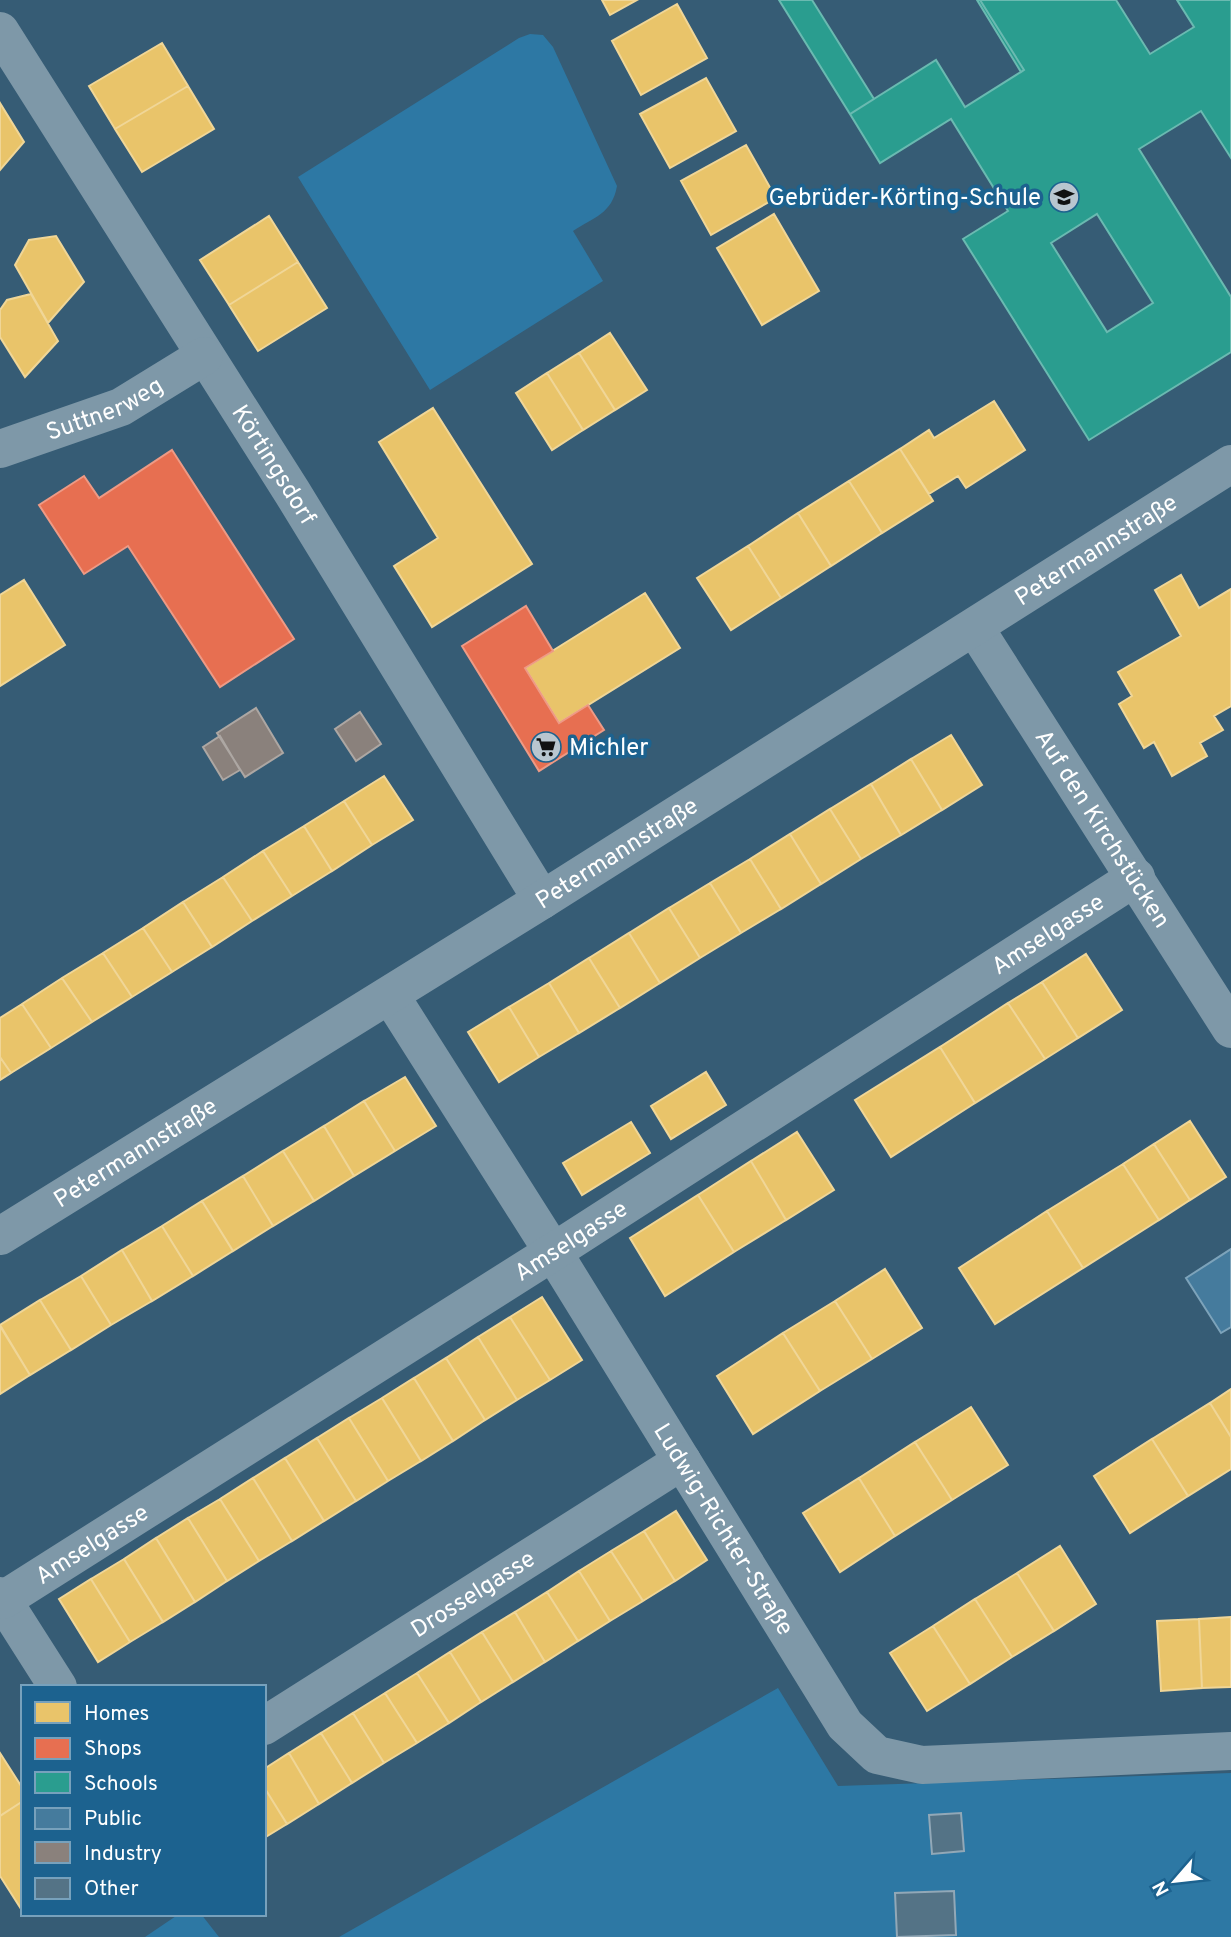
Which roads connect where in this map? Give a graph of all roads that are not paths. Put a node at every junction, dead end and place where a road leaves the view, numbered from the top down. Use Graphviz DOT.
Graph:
graph roads {
  1 [pos="0,31"];
  2 [pos="204,356"];
  3 [pos="0,449"];
  4 [pos="1231,464"];
  5 [pos="975,628"];
  6 [pos="1136,877"];
  7 [pos="542,900"];
  8 [pos="390,995"];
  9 [pos="1231,1030"];
  10 [pos="0,1236"];
  11 [pos="553,1252"];
  12 [pos="682,1461"];
  13 [pos="1,1597"];
  14 [pos="57,1685"];
  15 [pos="266,1725"];
  16 [pos="1231,1751"];
  1 -- 2 [label="street, Körtingsdorf"];
  2 -- 3 [label="street, Suttnerweg"];
  2 -- 7 [label="street, Körtingsdorf"];
  4 -- 5 [label="street, Petermannstraße"];
  5 -- 6 [label="street, Auf den Kirchstücken"];
  5 -- 7 [label="street, Petermannstraße"];
  6 -- 9 [label="street, Auf den Kirchstücken"];
  6 -- 11 [label="street, Amselgasse"];
  7 -- 8 [label="street, Petermannstraße"];
  8 -- 10 [label="street, Petermannstraße"];
  8 -- 11 [label="street, Ludwig-Richter-Straße"];
  11 -- 12 [label="street, Ludwig-Richter-Straße"];
  11 -- 13 [label="street, Amselgasse"];
  12 -- 15 [label="street, Drosselgasse"];
  12 -- 16 [label="street, Ludwig-Richter-Straße"];
  13 -- 14 [label="street"];
}
